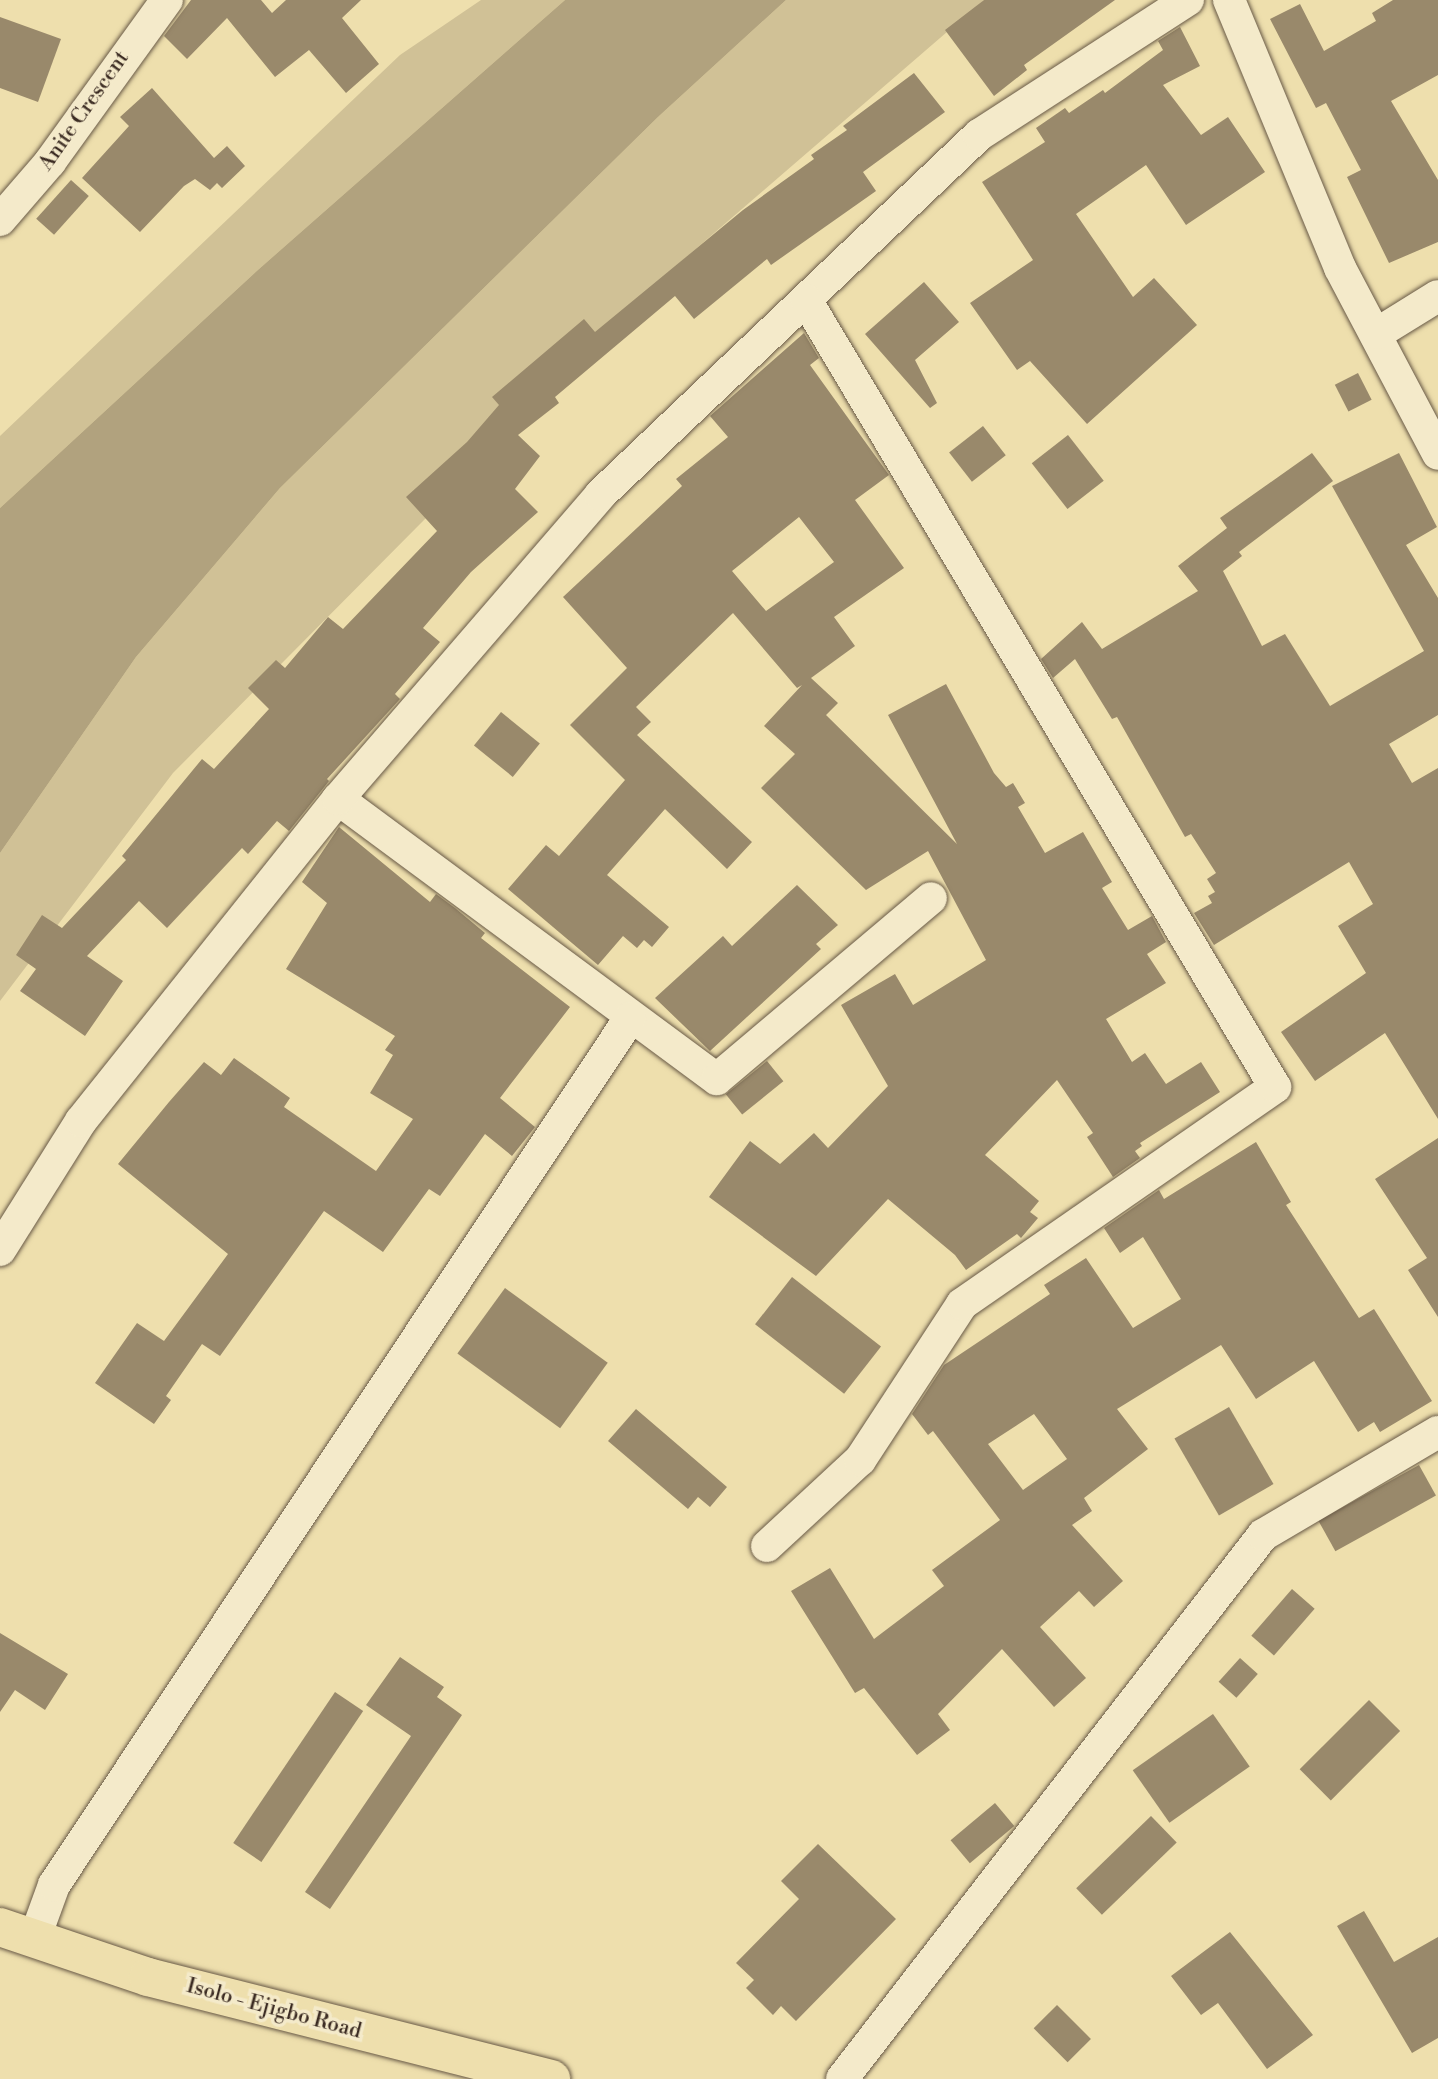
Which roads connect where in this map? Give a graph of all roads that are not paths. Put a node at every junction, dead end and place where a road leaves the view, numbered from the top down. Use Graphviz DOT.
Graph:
graph roads {
  1 [pos="167,0"];
  2 [pos="1188,0"];
  3 [pos="1230,0"];
  4 [pos="0,220"];
  5 [pos="1438,296"];
  6 [pos="806,300"];
  7 [pos="1378,333"];
  8 [pos="1438,453"];
  9 [pos="338,799"];
  10 [pos="931,898"];
  11 [pos="630,1018"];
  12 [pos="0,1250"];
  13 [pos="1438,1432"];
  14 [pos="767,1546"];
  15 [pos="17,1933"];
  16 [pos="551,2079"];
  17 [pos="842,2079"];
  1 -- 4 [label="street, Anite Crescent"];
  2 -- 6 [label="street"];
  3 -- 7 [label="street"];
  5 -- 7 [label="street"];
  6 -- 9 [label="street"];
  6 -- 14 [label="street"];
  7 -- 8 [label="street"];
  9 -- 11 [label="street"];
  9 -- 12 [label="street"];
  10 -- 11 [label="street"];
  11 -- 15 [label="street"];
  13 -- 17 [label="street"];
  15 -- 16 [label="main road, Isolo - Ejigbo Road"];
}
